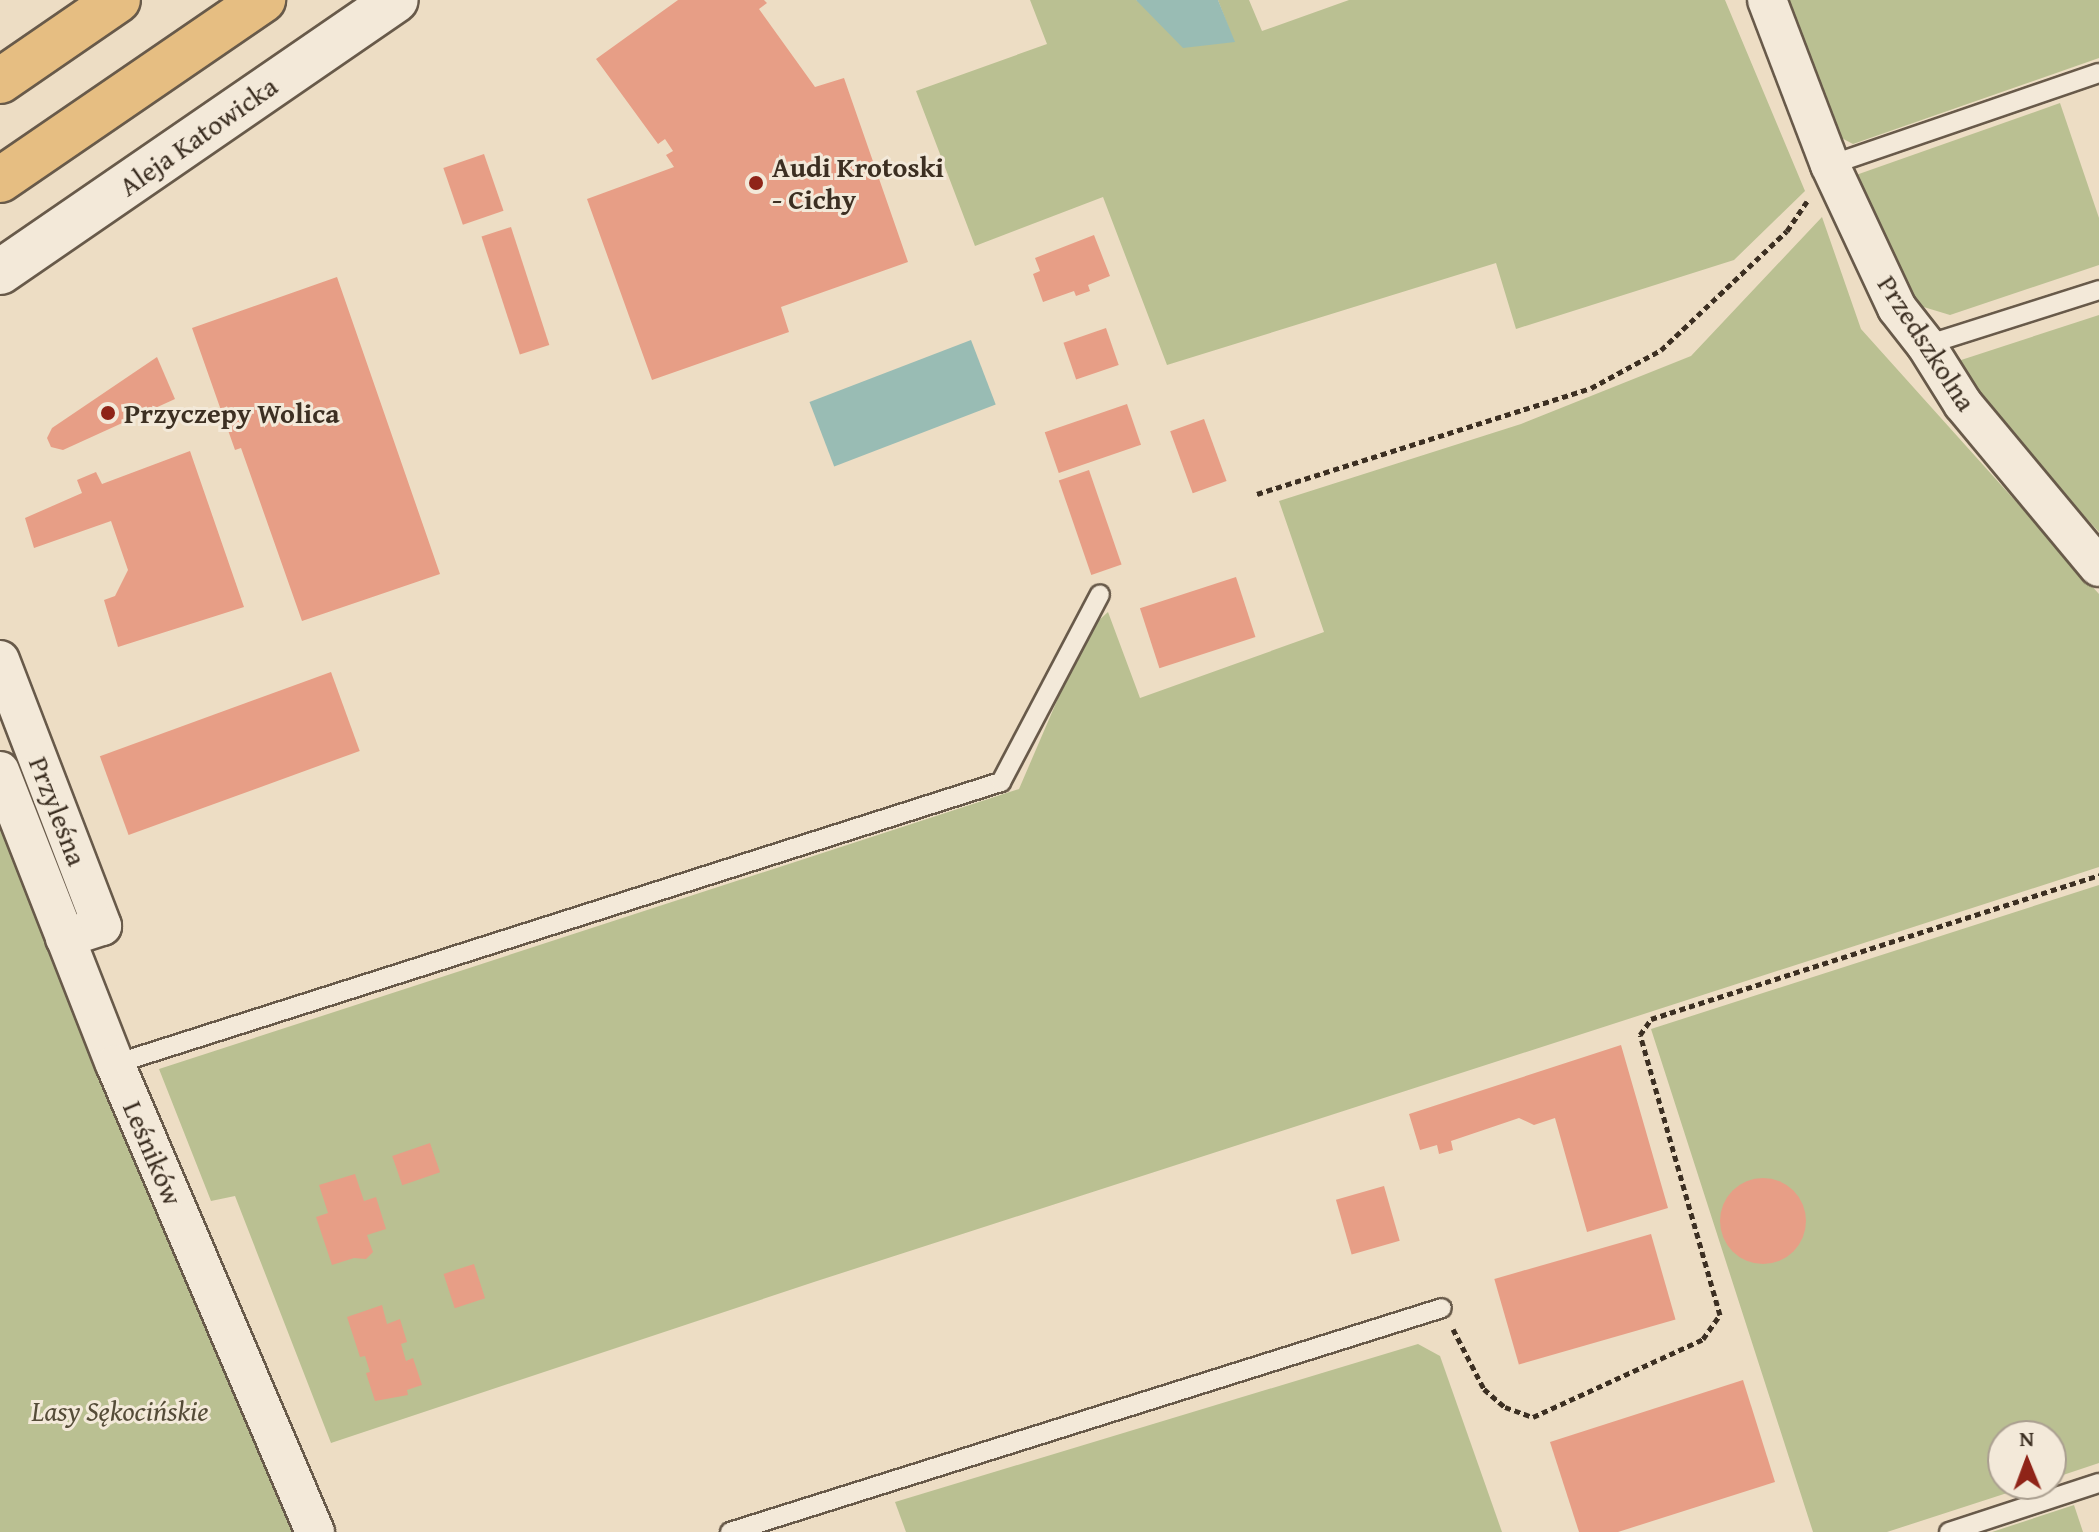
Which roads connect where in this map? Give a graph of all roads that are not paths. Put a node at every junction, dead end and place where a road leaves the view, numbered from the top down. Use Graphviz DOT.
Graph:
graph roads {
  1 [pos="118,0"];
  2 [pos="263,0"];
  3 [pos="396,0"];
  4 [pos="1767,0"];
  5 [pos="2099,73"];
  6 [pos="0,81"];
  7 [pos="1830,165"];
  8 [pos="0,180"];
  9 [pos="0,272"];
  10 [pos="2099,290"];
  11 [pos="1926,345"];
  12 [pos="2099,567"];
  13 [pos="1100,594"];
  14 [pos="0,660"];
  15 [pos="0,771"];
  16 [pos="65,938"];
  17 [pos="115,1064"];
  18 [pos="1442,1308"];
  19 [pos="2099,1483"];
  20 [pos="315,1532"];
  21 [pos="730,1532"];
  22 [pos="1949,1532"];
  1 -- 6 [label="highway"];
  2 -- 8 [label="highway"];
  3 -- 9 [label="street, Aleja Katowicka"];
  4 -- 7 [label="street, Przedszkolna"];
  5 -- 7 [label="lane"];
  7 -- 11 [label="street, Przedszkolna"];
  10 -- 11 [label="lane"];
  11 -- 12 [label="street, Przedszkolna"];
  13 -- 17 [label="lane"];
  14 -- 16 [label="street, Przyleśna"];
  15 -- 16 [label="street, Leśników"];
  16 -- 17 [label="street, Leśników"];
  17 -- 20 [label="street, Leśników"];
  18 -- 21 [label="lane"];
  19 -- 22 [label="lane"];
}
